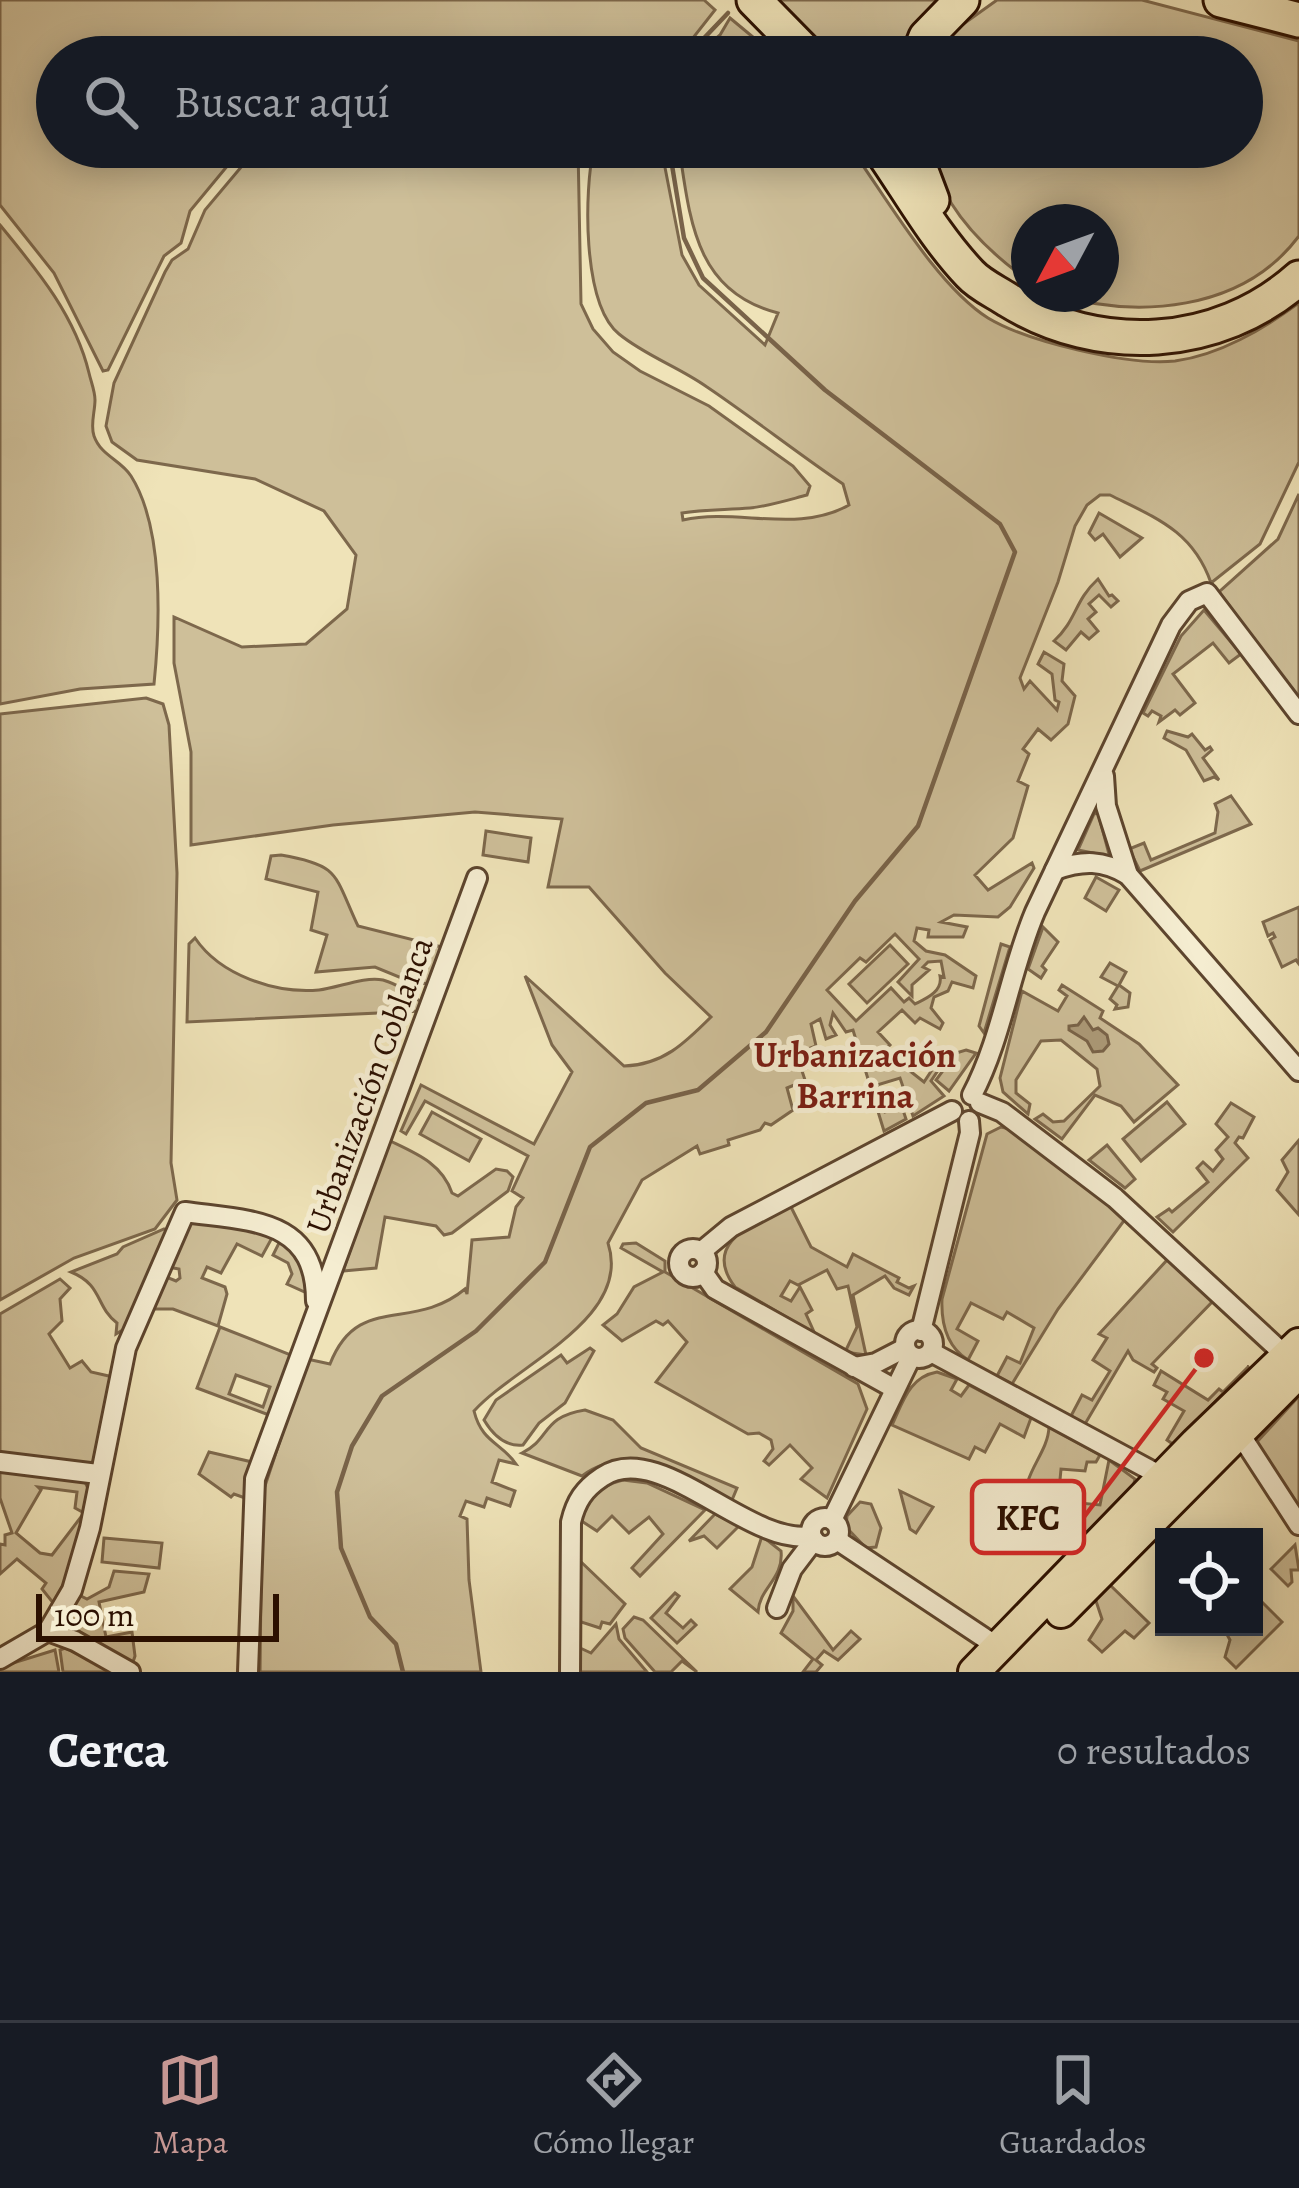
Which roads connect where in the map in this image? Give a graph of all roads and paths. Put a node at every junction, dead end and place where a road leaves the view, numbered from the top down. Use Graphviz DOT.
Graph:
graph roads {
  1 [pos="754,0"];
  2 [pos="962,0"];
  3 [pos="1221,0"];
  4 [pos="1274,0"];
  5 [pos="1299,8"];
  6 [pos="1299,20"];
  7 [pos="789,36"];
  8 [pos="927,36"];
  9 [pos="893,168"];
  10 [pos="919,168"];
  11 [pos="1299,265"];
  12 [pos="1299,278"];
  13 [pos="1299,714"];
  14 [pos="1104,772"];
  15 [pos="1055,870"];
  16 [pos="1128,875"];
  17 [pos="477,878"];
  18 [pos="1299,1071"];
  19 [pos="976,1099"];
  20 [pos="961,1116"];
  21 [pos="316,1312"];
  22 [pos="916,1352"];
  23 [pos="1295,1358"];
  24 [pos="854,1367"];
  25 [pos="895,1389"];
  26 [pos="1238,1431"];
  27 [pos="0,1462"];
  28 [pos="98,1474"];
  29 [pos="1163,1477"];
  30 [pos="832,1520"];
  31 [pos="1299,1525"];
  32 [pos="813,1538"];
  33 [pos="837,1540"];
  34 [pos="777,1607"];
  35 [pos="48,1630"];
  36 [pos="0,1659"];
  37 [pos="1000,1659"];
  38 [pos="130,1672"];
  39 [pos="248,1672"];
  40 [pos="570,1672"];
  41 [pos="974,1672"];
  1 -- 7 [label="highway"];
  2 -- 8 [label="highway"];
  3 -- 6 [label="highway"];
  4 -- 5 [label="highway"];
  9 -- 12 [label="highway"];
  10 -- 11 [label="highway"];
  13 -- 14 [label="street"];
  14 -- 15 [label="street"];
  14 -- 16 [label="street"];
  15 -- 16 [label="street"];
  15 -- 19 [label="street"];
  16 -- 18 [label="street"];
  17 -- 21 [label="street, Urbanización Coblanca"];
  19 -- 20 [label="street"];
  19 -- 23 [label="street"];
  20 -- 22 [label="street"];
  20 -- 24 [label="street"];
  21 -- 28 [label="street, Urbanización Coblanca"];
  21 -- 39 [label="street, Urbanización Coblanca"];
  22 -- 24 [label="street"];
  22 -- 25 [label="street"];
  22 -- 29 [label="street"];
  23 -- 26 [label="main road"];
  23 -- 29 [label="main road"];
  24 -- 25 [label="street"];
  25 -- 30 [label="street"];
  26 -- 31 [label="street"];
  26 -- 37 [label="main road"];
  27 -- 28 [label="street"];
  28 -- 35 [label="street, Urbanización Coblanca"];
  29 -- 37 [label="main road"];
  30 -- 32 [label="street"];
  30 -- 33 [label="street"];
  32 -- 33 [label="street"];
  32 -- 34 [label="street"];
  32 -- 40 [label="street"];
  33 -- 37 [label="street"];
  35 -- 36 [label="street"];
  35 -- 38 [label="street"];
  37 -- 41 [label="main road"];
}
